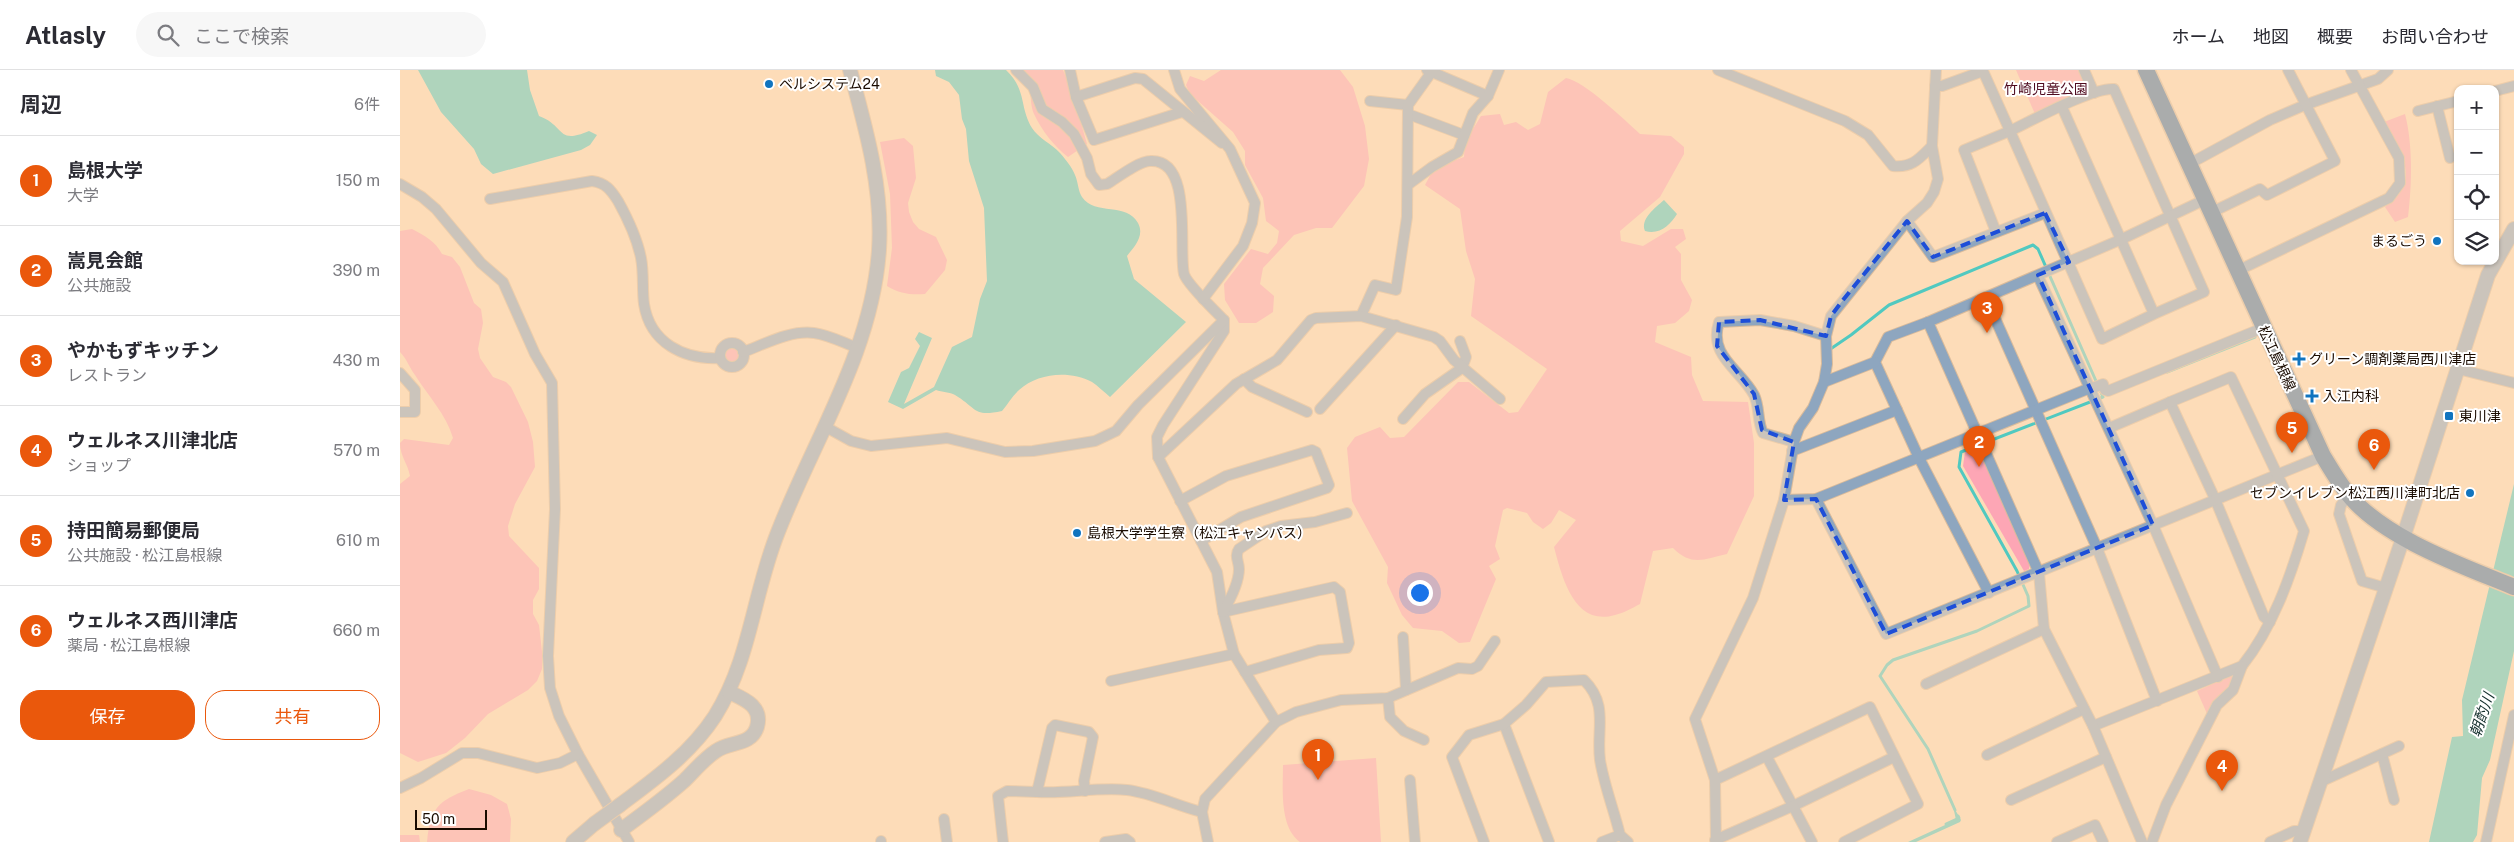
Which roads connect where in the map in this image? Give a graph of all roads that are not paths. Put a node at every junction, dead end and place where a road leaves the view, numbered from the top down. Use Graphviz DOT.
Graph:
graph roads {
  1 [pos="850,70"];
  2 [pos="1016,70"];
  3 [pos="1070,70"];
  4 [pos="1174,70"];
  5 [pos="1499,70"];
  6 [pos="1718,70"];
  7 [pos="1936,70"];
  8 [pos="2084,70"];
  9 [pos="2146,70"];
  10 [pos="2288,70"];
  11 [pos="2351,70"];
  12 [pos="2388,70"];
  13 [pos="1430,71"];
  14 [pos="1936,86"];
  15 [pos="2359,86"];
  16 [pos="2514,86"];
  17 [pos="2499,90"];
  18 [pos="2094,93"];
  19 [pos="1488,96"];
  20 [pos="1076,97"];
  21 [pos="1370,101"];
  22 [pos="2454,102"];
  23 [pos="2305,105"];
  24 [pos="2437,106"];
  25 [pos="2062,107"];
  26 [pos="1408,110"];
  27 [pos="2418,111"];
  28 [pos="1182,112"];
  29 [pos="2010,131"];
  30 [pos="1464,135"];
  31 [pos="1932,146"];
  32 [pos="1230,148"];
  33 [pos="2450,158"];
  34 [pos="2188,164"];
  35 [pos="400,184"];
  36 [pos="1409,184"];
  37 [pos="490,200"];
  38 [pos="2207,206"];
  39 [pos="2045,213"];
  40 [pos="2171,217"];
  41 [pos="1907,221"];
  42 [pos="2514,229"];
  43 [pos="1996,232"];
  44 [pos="2122,240"];
  45 [pos="2068,262"];
  46 [pos="2237,271"];
  47 [pos="2038,276"];
  48 [pos="1986,298"];
  49 [pos="1203,299"];
  50 [pos="2154,314"];
  51 [pos="1361,316"];
  52 [pos="1224,320"];
  53 [pos="1928,322"];
  54 [pos="1396,325"];
  55 [pos="2263,328"];
  56 [pos="1826,336"];
  57 [pos="1460,341"];
  58 [pos="858,348"];
  59 [pos="743,352"];
  60 [pos="720,358"];
  61 [pos="1875,362"];
  62 [pos="1462,368"];
  63 [pos="2458,369"];
  64 [pos="400,373"];
  65 [pos="1244,379"];
  66 [pos="1824,382"];
  67 [pos="2514,383"];
  68 [pos="2094,391"];
  69 [pos="1500,399"];
  70 [pos="2170,402"];
  71 [pos="1320,409"];
  72 [pos="1897,410"];
  73 [pos="400,412"];
  74 [pos="1307,412"];
  75 [pos="2039,417"];
  76 [pos="1403,419"];
  77 [pos="824,426"];
  78 [pos="2109,428"];
  79 [pos="1981,440"];
  80 [pos="1793,447"];
  81 [pos="2323,456"];
  82 [pos="1158,457"];
  83 [pos="1919,458"];
  84 [pos="2277,474"];
  85 [pos="2349,496"];
  86 [pos="1816,499"];
  87 [pos="2215,499"];
  88 [pos="1784,500"];
  89 [pos="1180,501"];
  90 [pos="1347,514"];
  91 [pos="2153,525"];
  92 [pos="2403,538"];
  93 [pos="1202,541"];
  94 [pos="2097,548"];
  95 [pos="2039,573"];
  96 [pos="2514,587"];
  97 [pos="2386,588"];
  98 [pos="1989,593"];
  99 [pos="1223,612"];
  100 [pos="2270,622"];
  101 [pos="2044,628"];
  102 [pos="1403,637"];
  103 [pos="1495,641"];
  104 [pos="1234,654"];
  105 [pos="2242,666"];
  106 [pos="1245,672"];
  107 [pos="2218,676"];
  108 [pos="1112,681"];
  109 [pos="1926,684"];
  110 [pos="1406,690"];
  111 [pos="729,692"];
  112 [pos="1388,698"];
  113 [pos="2157,701"];
  114 [pos="2084,710"];
  115 [pos="2514,715"];
  116 [pos="1276,722"];
  117 [pos="1504,724"];
  118 [pos="2093,726"];
  119 [pos="1424,740"];
  120 [pos="2399,746"];
  121 [pos="578,754"];
  122 [pos="2382,754"];
  123 [pos="1987,755"];
  124 [pos="1767,757"];
  125 [pos="1894,757"];
  126 [pos="2106,757"];
  127 [pos="1410,780"];
  128 [pos="1715,780"];
  129 [pos="2320,782"];
  130 [pos="400,788"];
  131 [pos="1086,791"];
  132 [pos="1037,792"];
  133 [pos="2011,800"];
  134 [pos="2394,800"];
  135 [pos="1793,806"];
  136 [pos="1202,812"];
  137 [pos="944,818"];
  138 [pos="621,830"];
  139 [pos="2302,837"];
  140 [pos="1624,838"];
  141 [pos="1716,841"];
  142 [pos="573,842"];
  143 [pos="629,842"];
  144 [pos="947,842"];
  145 [pos="1003,842"];
  146 [pos="1105,842"];
  147 [pos="1130,842"];
  148 [pos="1208,842"];
  149 [pos="1415,842"];
  150 [pos="1484,842"];
  151 [pos="1549,842"];
  152 [pos="1602,842"];
  153 [pos="1812,842"];
  154 [pos="1844,842"];
  155 [pos="2057,842"];
  156 [pos="2103,842"];
  157 [pos="2142,842"];
  158 [pos="2152,842"];
  159 [pos="2270,842"];
  160 [pos="2486,842"];
  1 -- 58 [label="street"];
  2 -- 49 [label="street"];
  3 -- 20 [label="street"];
  4 -- 32 [label="street"];
  5 -- 19 [label="street"];
  6 -- 31 [label="street"];
  7 -- 14 [label="street"];
  8 -- 18 [label="street"];
  9 -- 34 [label="main road, 松江島根線"];
  10 -- 23 [label="street"];
  11 -- 15 [label="street"];
  12 -- 15 [label="street"];
  13 -- 19 [label="street"];
  13 -- 26 [label="street"];
  14 -- 29 [label="street"];
  14 -- 31 [label="street"];
  15 -- 23 [label="street"];
  15 -- 46 [label="street"];
  16 -- 17 [label="street"];
  18 -- 25 [label="street"];
  18 -- 40 [label="street"];
  19 -- 30 [label="street"];
  20 -- 28 [label="street"];
  20 -- 28 [label="street"];
  21 -- 26 [label="street"];
  22 -- 24 [label="street"];
  23 -- 34 [label="street"];
  23 -- 38 [label="street"];
  24 -- 27 [label="street"];
  24 -- 33 [label="street"];
  25 -- 29 [label="street"];
  25 -- 44 [label="street"];
  26 -- 30 [label="street"];
  26 -- 36 [label="street"];
  28 -- 32 [label="street"];
  29 -- 39 [label="street"];
  29 -- 43 [label="street"];
  30 -- 36 [label="street"];
  31 -- 41 [label="street"];
  32 -- 49 [label="street"];
  34 -- 38 [label="main road, 松江島根線"];
  35 -- 121 [label="street"];
  36 -- 51 [label="street"];
  37 -- 60 [label="street"];
  38 -- 40 [label="street"];
  38 -- 46 [label="main road, 松江島根線"];
  39 -- 43 [label="street"];
  39 -- 45 [label="street"];
  40 -- 44 [label="street"];
  40 -- 50 [label="street"];
  41 -- 43 [label="street"];
  41 -- 56 [label="street"];
  42 -- 63 [label="street"];
  44 -- 45 [label="street"];
  44 -- 50 [label="street"];
  45 -- 47 [label="street"];
  45 -- 50 [label="street"];
  46 -- 55 [label="main road, 松江島根線"];
  47 -- 48 [label="street"];
  47 -- 68 [label="street"];
  48 -- 53 [label="street"];
  48 -- 75 [label="street"];
  49 -- 52 [label="street"];
  51 -- 54 [label="street"];
  51 -- 65 [label="street"];
  52 -- 77 [label="street"];
  52 -- 82 [label="street"];
  53 -- 61 [label="street"];
  53 -- 79 [label="street"];
  54 -- 62 [label="street"];
  54 -- 71 [label="street"];
  55 -- 68 [label="street"];
  55 -- 81 [label="main road, 松江島根線"];
  56 -- 66 [label="street"];
  56 -- 80 [label="street"];
  57 -- 62 [label="street"];
  58 -- 59 [label="street"];
  58 -- 77 [label="street"];
  59 -- 60 [label="street"];
  59 -- 60 [label="street"];
  61 -- 66 [label="street"];
  61 -- 72 [label="street"];
  62 -- 69 [label="street"];
  62 -- 76 [label="street"];
  63 -- 67 [label="street"];
  63 -- 92 [label="street"];
  64 -- 73 [label="street"];
  65 -- 74 [label="street"];
  65 -- 82 [label="street"];
  66 -- 80 [label="street"];
  68 -- 75 [label="street"];
  68 -- 78 [label="street"];
  70 -- 78 [label="street"];
  70 -- 84 [label="street"];
  70 -- 87 [label="street"];
  72 -- 80 [label="street"];
  72 -- 83 [label="street"];
  75 -- 79 [label="street"];
  75 -- 94 [label="street"];
  77 -- 111 [label="street"];
  78 -- 91 [label="street"];
  79 -- 83 [label="street"];
  79 -- 95 [label="street"];
  80 -- 88 [label="street"];
  81 -- 84 [label="street"];
  81 -- 85 [label="main road, 松江島根線"];
  82 -- 89 [label="street"];
  83 -- 86 [label="street"];
  83 -- 98 [label="street"];
  84 -- 87 [label="street"];
  84 -- 100 [label="street"];
  85 -- 92 [label="main road, 松江島根線"];
  85 -- 97 [label="street"];
  86 -- 88 [label="street"];
  86 -- 98 [label="street"];
  87 -- 91 [label="street"];
  87 -- 100 [label="street"];
  88 -- 128 [label="street"];
  89 -- 93 [label="street"];
  89 -- 93 [label="street"];
  90 -- 99 [label="street"];
  91 -- 94 [label="street"];
  91 -- 107 [label="street"];
  92 -- 96 [label="main road, 松江島根線"];
  92 -- 97 [label="street"];
  93 -- 99 [label="street"];
  94 -- 95 [label="street"];
  94 -- 113 [label="street"];
  95 -- 98 [label="street"];
  95 -- 101 [label="street"];
  97 -- 129 [label="street"];
  99 -- 104 [label="street"];
  99 -- 106 [label="street"];
  100 -- 105 [label="street"];
  101 -- 109 [label="street"];
  101 -- 114 [label="street"];
  102 -- 110 [label="street"];
  103 -- 110 [label="street"];
  104 -- 106 [label="street"];
  104 -- 108 [label="street"];
  105 -- 107 [label="street"];
  105 -- 158 [label="street"];
  106 -- 116 [label="street"];
  107 -- 113 [label="street"];
  110 -- 112 [label="street"];
  111 -- 138 [label="street"];
  111 -- 142 [label="street, bridge"];
  112 -- 116 [label="street"];
  112 -- 119 [label="street"];
  113 -- 118 [label="street"];
  114 -- 118 [label="street"];
  114 -- 123 [label="street"];
  115 -- 160 [label="street"];
  116 -- 136 [label="street"];
  117 -- 140 [label="street"];
  117 -- 150 [label="street"];
  117 -- 151 [label="street"];
  118 -- 126 [label="street"];
  120 -- 122 [label="street"];
  121 -- 130 [label="street"];
  121 -- 138 [label="street"];
  122 -- 129 [label="street"];
  122 -- 134 [label="street"];
  124 -- 125 [label="street"];
  124 -- 128 [label="street"];
  124 -- 135 [label="street"];
  125 -- 135 [label="street"];
  125 -- 154 [label="street"];
  126 -- 133 [label="street"];
  126 -- 157 [label="street"];
  127 -- 149 [label="street"];
  128 -- 141 [label="street"];
  129 -- 139 [label="street"];
  131 -- 132 [label="street"];
  131 -- 132 [label="street"];
  131 -- 136 [label="street"];
  132 -- 145 [label="street"];
  135 -- 141 [label="street"];
  135 -- 153 [label="street"];
  136 -- 148 [label="street"];
  137 -- 144 [label="street"];
  138 -- 143 [label="street"];
  139 -- 159 [label="street"];
  140 -- 152 [label="street"];
  146 -- 147 [label="street"];
  155 -- 156 [label="street"];
}
